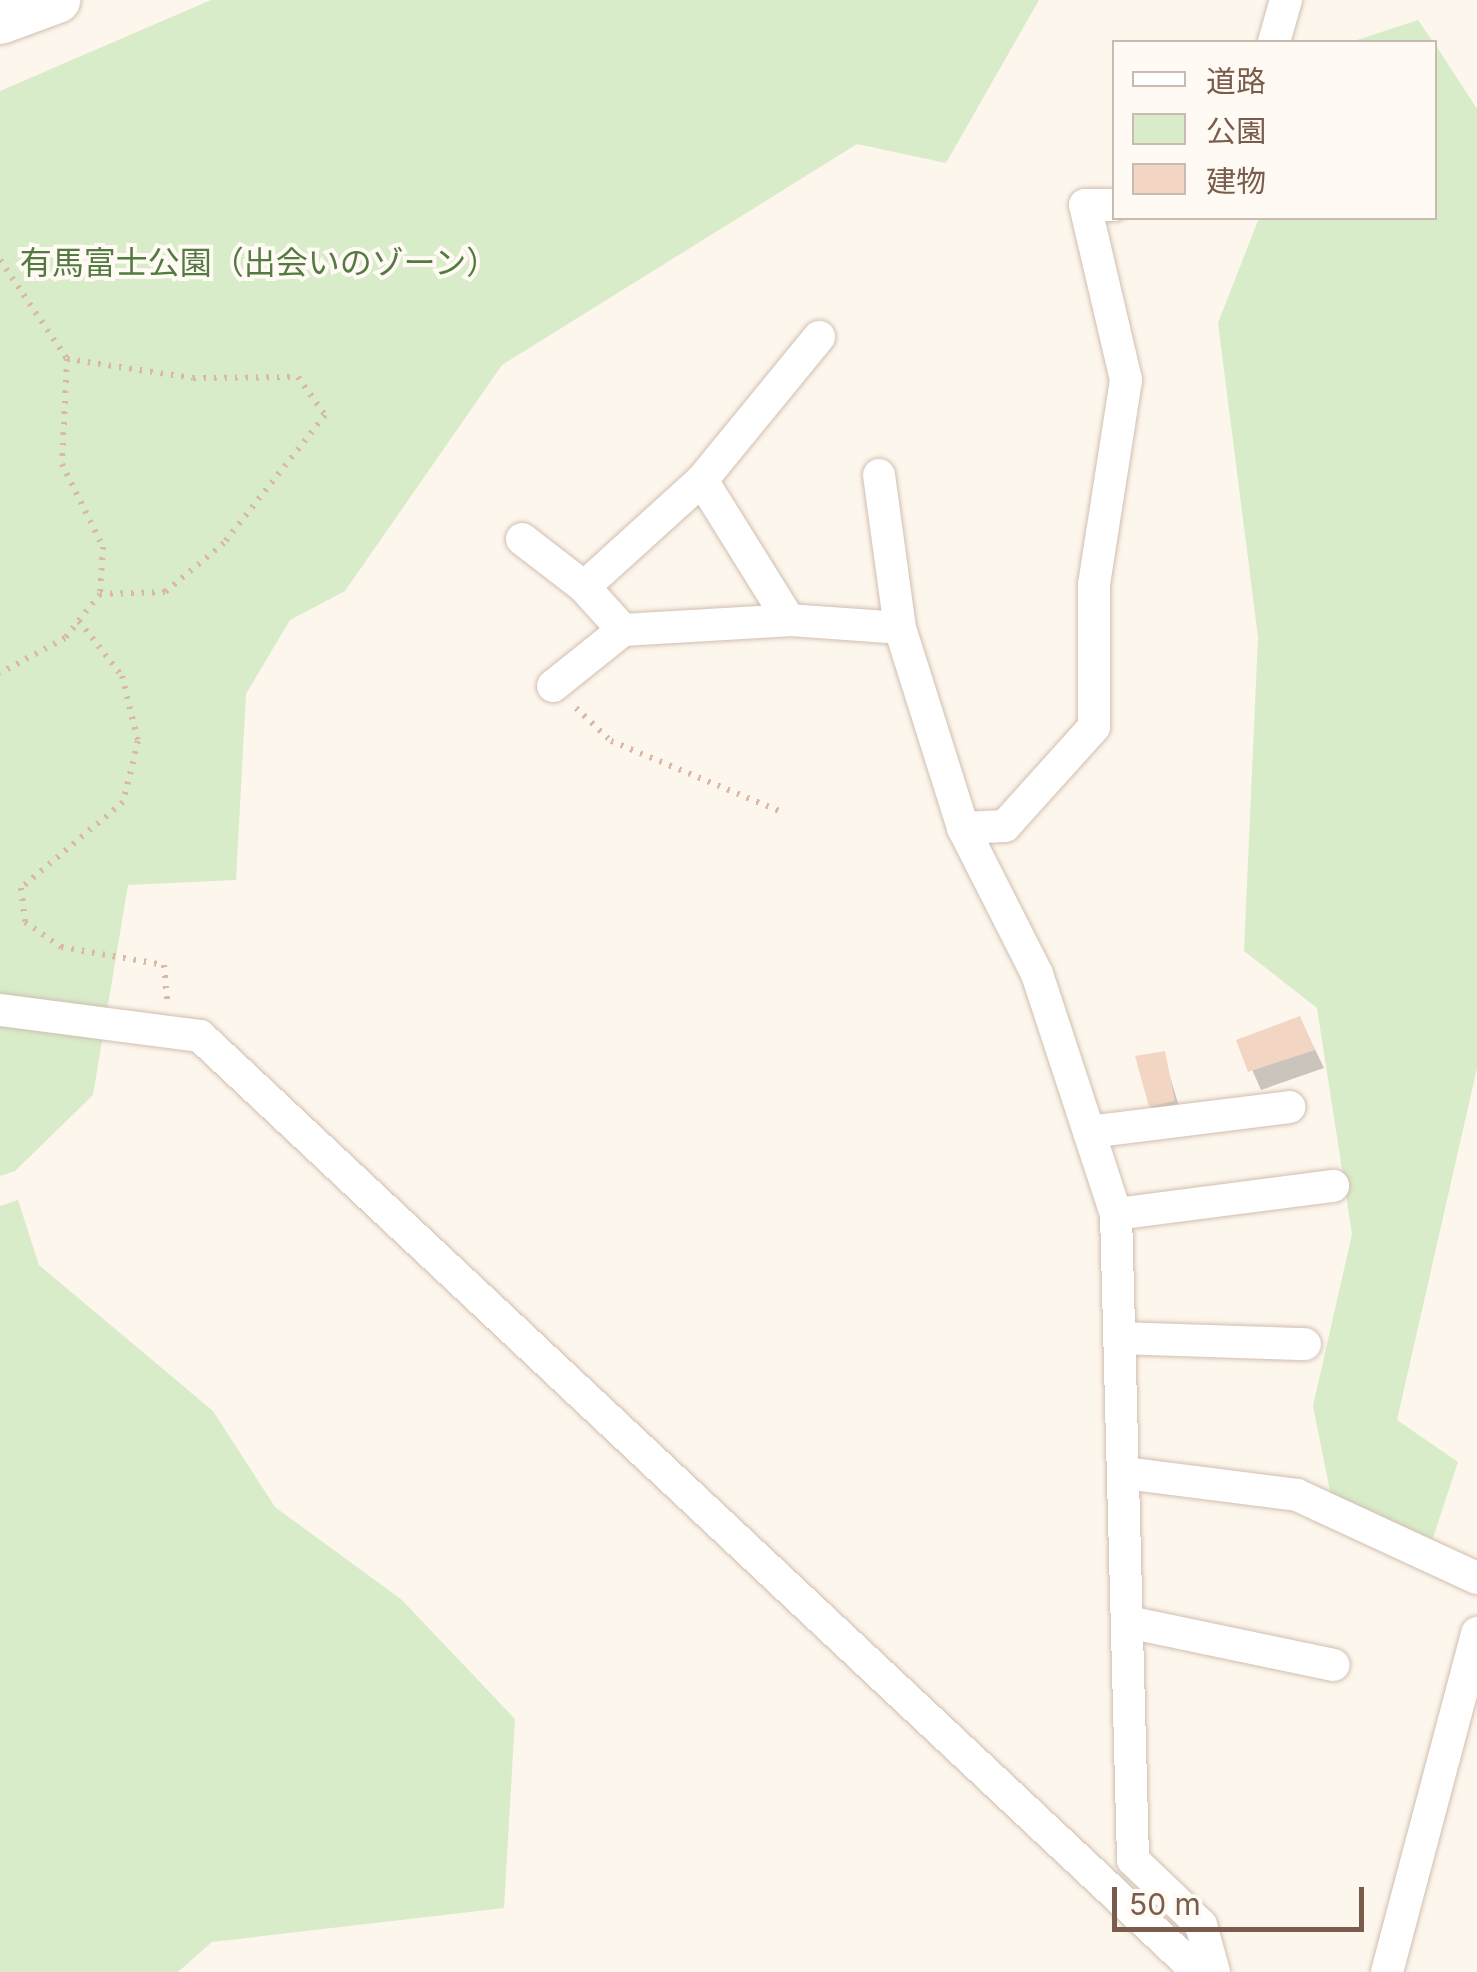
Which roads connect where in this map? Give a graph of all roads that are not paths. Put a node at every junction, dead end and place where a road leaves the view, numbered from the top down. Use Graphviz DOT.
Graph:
graph roads {
  1 [pos="58,0"];
  2 [pos="1286,0"];
  3 [pos="0,21"];
  4 [pos="1275,40"];
  5 [pos="1112,205"];
  6 [pos="819,337"];
  7 [pos="880,475"];
  8 [pos="702,480"];
  9 [pos="522,539"];
  10 [pos="584,586"];
  11 [pos="789,620"];
  12 [pos="900,628"];
  13 [pos="622,630"];
  14 [pos="553,686"];
  15 [pos="964,828"];
  16 [pos="0,1010"];
  17 [pos="1289,1107"];
  18 [pos="1089,1132"];
  19 [pos="1333,1186"];
  20 [pos="1116,1214"];
  21 [pos="1120,1338"];
  22 [pos="1305,1344"];
  23 [pos="1124,1473"];
  24 [pos="1477,1578"];
  25 [pos="1128,1622"];
  26 [pos="1477,1633"];
  27 [pos="1334,1665"];
  28 [pos="1198,1972"];
  29 [pos="1214,1972"];
  30 [pos="1387,1972"];
  1 -- 3 [label="main road"];
  2 -- 4 [label="street"];
  5 -- 15 [label="street"];
  6 -- 8 [label="street"];
  7 -- 12 [label="street"];
  8 -- 10 [label="street"];
  8 -- 11 [label="street"];
  9 -- 10 [label="street"];
  10 -- 13 [label="street"];
  11 -- 12 [label="street"];
  11 -- 13 [label="street"];
  12 -- 15 [label="street"];
  13 -- 14 [label="street"];
  15 -- 18 [label="street"];
  16 -- 28 [label="street"];
  17 -- 18 [label="street"];
  18 -- 20 [label="street"];
  19 -- 20 [label="street"];
  20 -- 21 [label="street"];
  21 -- 22 [label="street"];
  21 -- 23 [label="street"];
  23 -- 24 [label="street"];
  23 -- 25 [label="street"];
  25 -- 27 [label="street"];
  25 -- 29 [label="street"];
  26 -- 30 [label="street"];
}
